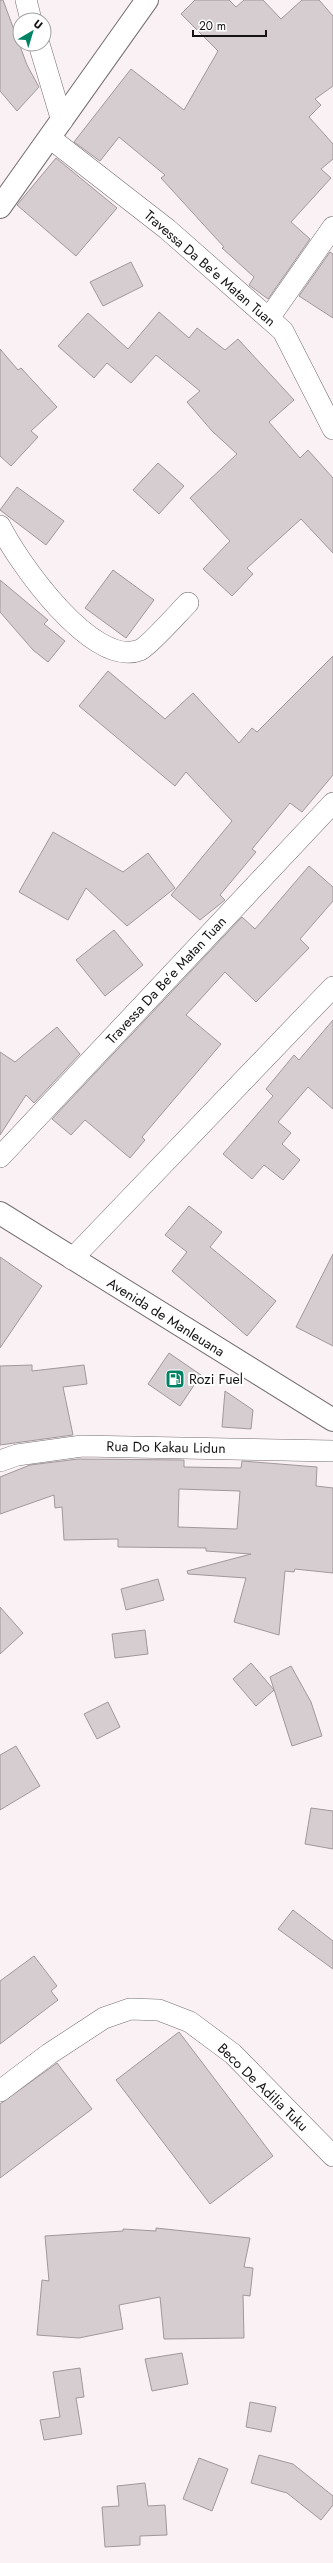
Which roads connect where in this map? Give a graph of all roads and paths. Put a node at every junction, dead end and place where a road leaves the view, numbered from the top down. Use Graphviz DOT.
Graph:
graph roads {
  1 [pos="26,0"];
  2 [pos="147,0"];
  3 [pos="30,12"];
  4 [pos="41,52"];
  5 [pos="56,130"];
  6 [pos="0,207"];
  7 [pos="333,227"];
  8 [pos="269,318"];
  9 [pos="333,429"];
  10 [pos="0,526"];
  11 [pos="188,603"];
  12 [pos="333,803"];
  13 [pos="333,987"];
  14 [pos="0,1157"];
  15 [pos="0,1214"];
  16 [pos="72,1259"];
  17 [pos="333,1420"];
  18 [pos="333,1451"];
  19 [pos="0,1461"];
  20 [pos="0,2091"];
  21 [pos="333,2156"];
  1 -- 3 [label="street"];
  2 -- 5 [label="main road"];
  4 -- 5 [label="street"];
  5 -- 6 [label="main road"];
  5 -- 8 [label="street, Travessa Da Be’e Matan Tuan"];
  7 -- 8 [label="street"];
  8 -- 9 [label="street, Travessa Da Be’e Matan Tuan"];
  10 -- 11 [label="street"];
  12 -- 14 [label="street, Travessa Da Be’e Matan Tuan"];
  13 -- 16 [label="street"];
  15 -- 16 [label="main road, Avenida de Manleuana"];
  16 -- 17 [label="main road, Avenida de Manleuana"];
  18 -- 19 [label="street, Rua Do Kakau Lidun"];
  20 -- 21 [label="street, Beco De Adilia Tuku"];
}
